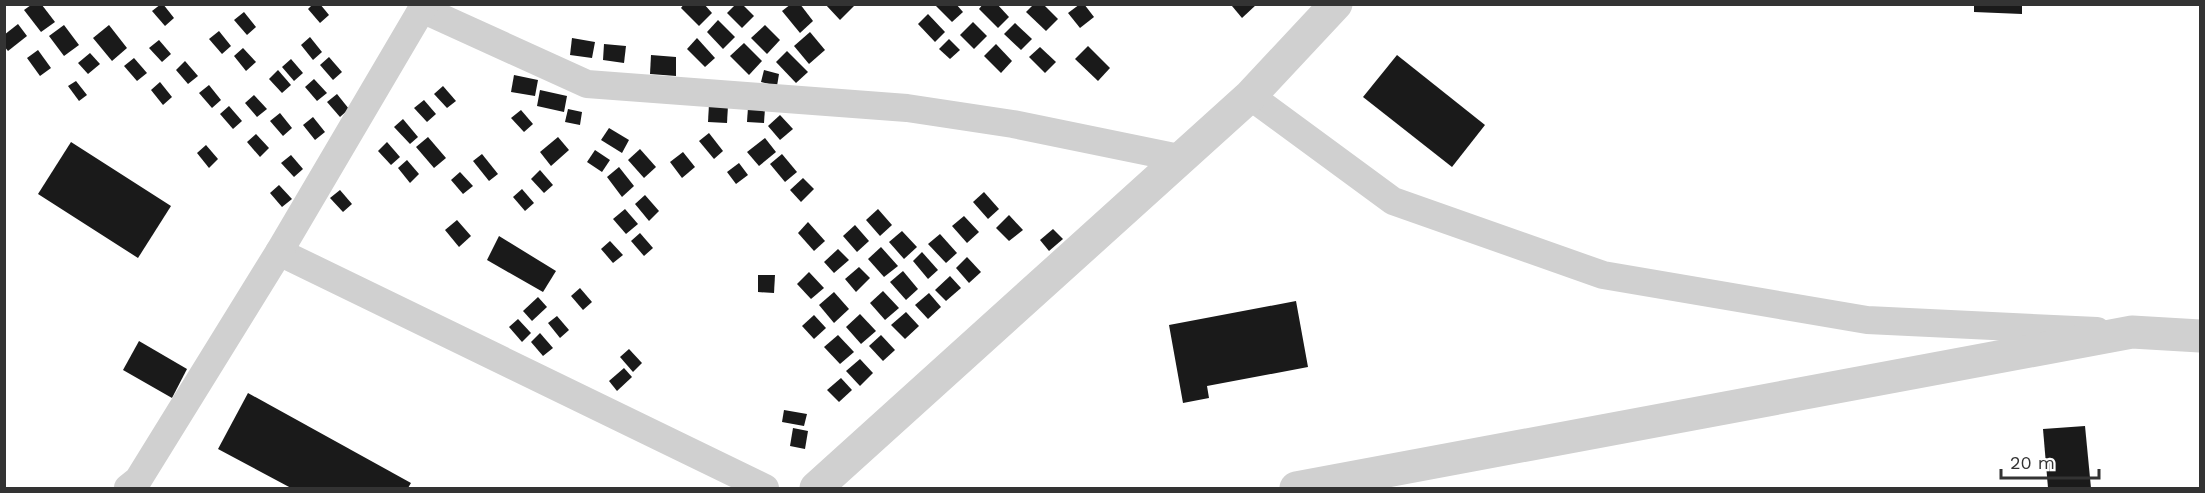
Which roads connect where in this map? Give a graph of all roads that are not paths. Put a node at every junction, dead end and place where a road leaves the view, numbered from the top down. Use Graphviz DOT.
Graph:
graph roads {
  1 [pos="1336,4"];
  2 [pos="423,7"];
  3 [pos="1250,96"];
  4 [pos="1179,158"];
  5 [pos="279,252"];
  6 [pos="2132,332"];
  7 [pos="2200,336"];
  8 [pos="128,489"];
  9 [pos="765,489"];
  10 [pos="816,489"];
  11 [pos="1296,489"];
  1 -- 3 [label="street"];
  2 -- 4 [label="street"];
  2 -- 5 [label="street"];
  3 -- 4 [label="street"];
  3 -- 6 [label="street"];
  4 -- 10 [label="street"];
  5 -- 8 [label="street"];
  5 -- 9 [label="street"];
  6 -- 7 [label="street"];
  6 -- 11 [label="street"];
}
